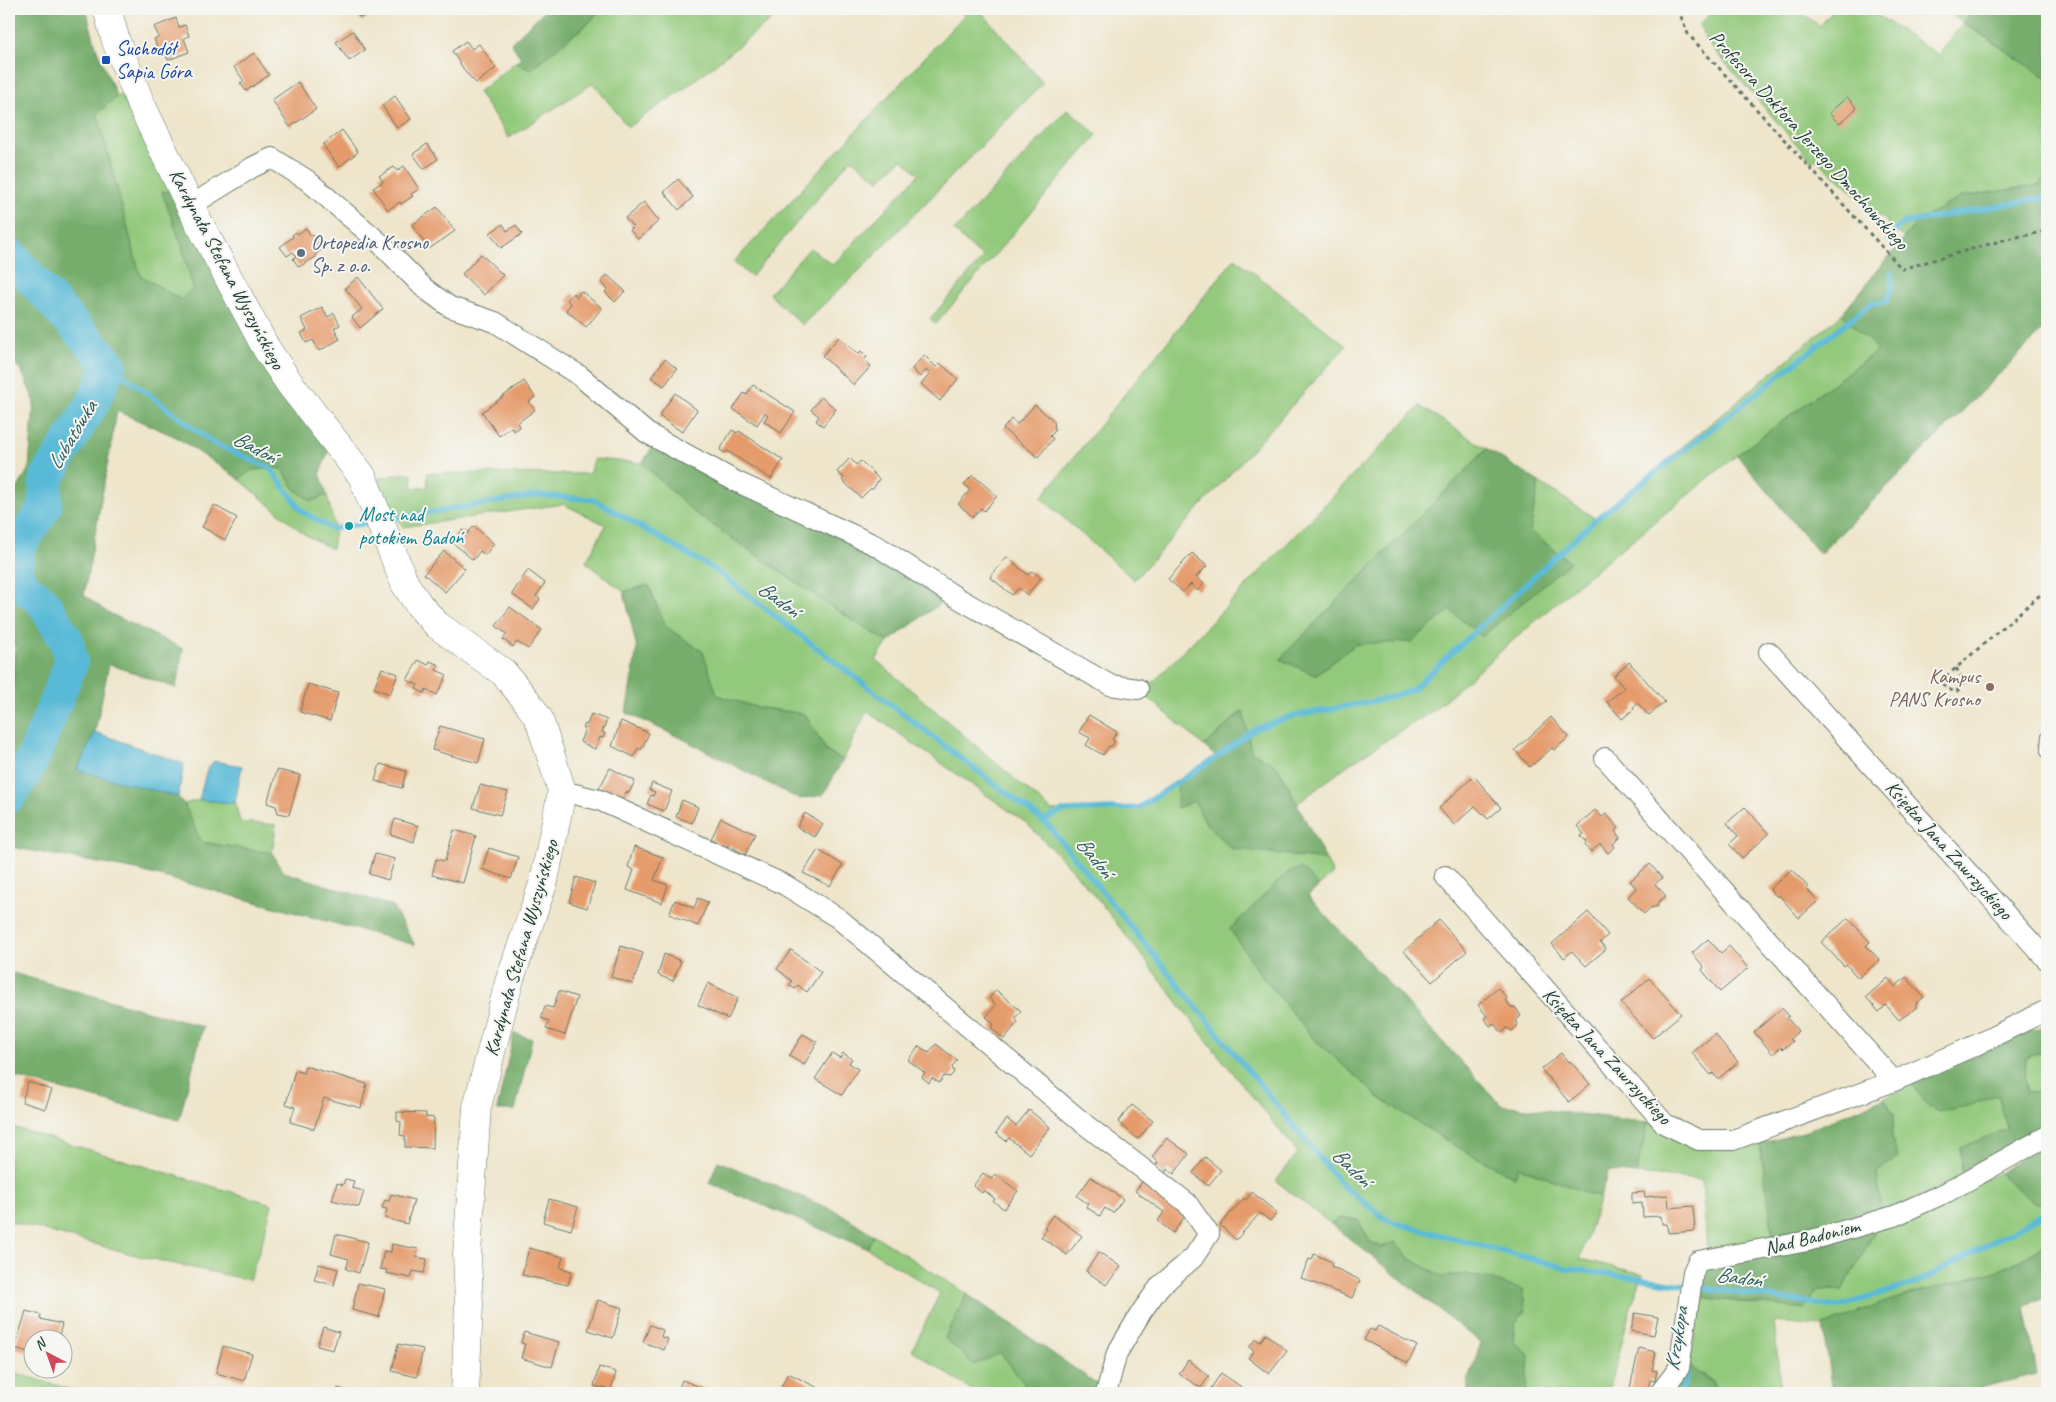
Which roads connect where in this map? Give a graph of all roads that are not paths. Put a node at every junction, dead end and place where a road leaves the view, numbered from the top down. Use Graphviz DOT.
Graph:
graph roads {
  1 [pos="107,9"];
  2 [pos="190,206"];
  3 [pos="1770,652"];
  4 [pos="1138,689"];
  5 [pos="2047,736"];
  6 [pos="2047,753"];
  7 [pos="1606,758"];
  8 [pos="562,791"];
  9 [pos="1445,876"];
  10 [pos="2047,960"];
  11 [pos="2047,1010"];
  12 [pos="1894,1080"];
  13 [pos="2047,1136"];
  14 [pos="465,1393"];
  15 [pos="1106,1393"];
  16 [pos="1660,1393"];
  1 -- 2 [label="street, Kardynała Stefana Wyszyńskiego"];
  2 -- 4 [label="street"];
  2 -- 8 [label="street, Kardynała Stefana Wyszyńskiego"];
  3 -- 10 [label="street, Księdza Jana Zawrzyckiego"];
  5 -- 6 [label="lane"];
  7 -- 12 [label="street"];
  8 -- 14 [label="street, Kardynała Stefana Wyszyńskiego"];
  8 -- 15 [label="street"];
  9 -- 12 [label="street, Księdza Jana Zawrzyckiego"];
  11 -- 12 [label="street, Księdza Jana Zawrzyckiego"];
  13 -- 16 [label="street, Nad Badoniem"];
}
